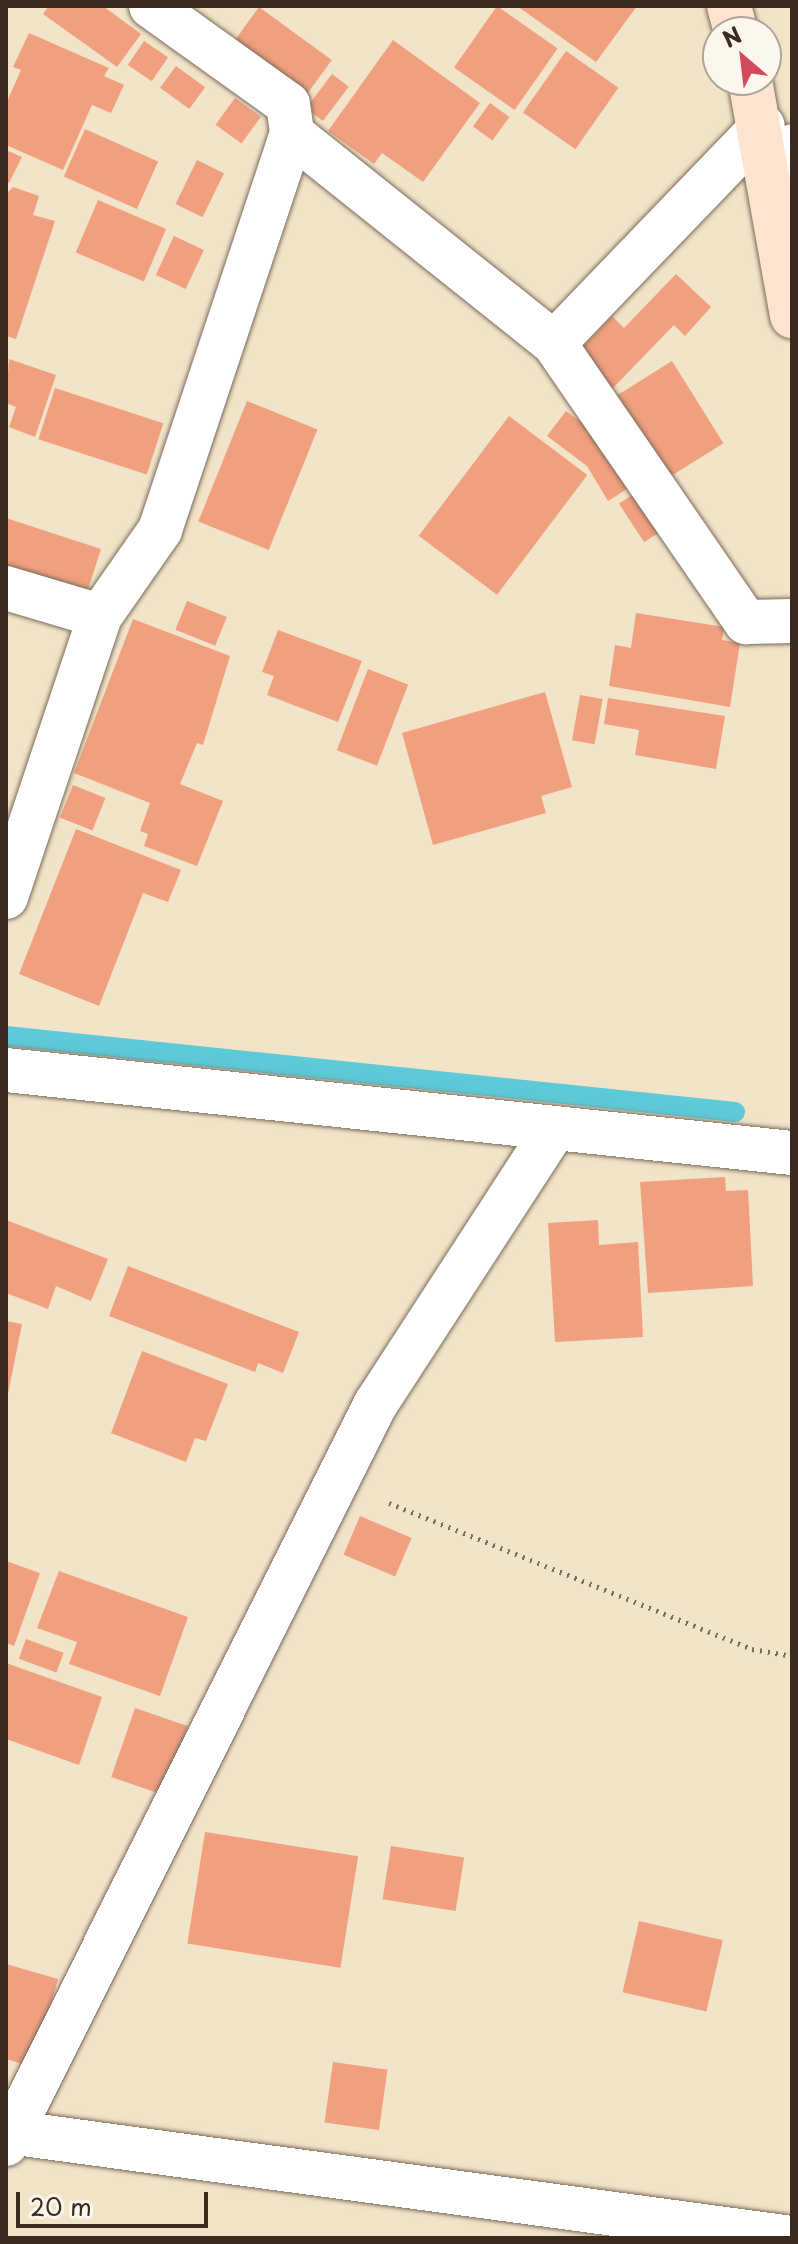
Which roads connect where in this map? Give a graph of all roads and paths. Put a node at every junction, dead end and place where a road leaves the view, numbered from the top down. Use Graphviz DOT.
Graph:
graph roads {
  1 [pos="151,6"];
  2 [pos="756,96"];
  3 [pos="292,134"];
  4 [pos="775,146"];
  5 [pos="792,316"];
  6 [pos="554,343"];
  7 [pos="6,588"];
  8 [pos="100,616"];
  9 [pos="792,621"];
  10 [pos="6,897"];
  11 [pos="6,1070"];
  12 [pos="552,1132"];
  13 [pos="792,1153"];
  14 [pos="336,1481"];
  15 [pos="792,1656"];
  16 [pos="9,2138"];
  17 [pos="792,2238"];
  1 -- 3 [label="street"];
  2 -- 4 [label="main road"];
  3 -- 6 [label="street"];
  3 -- 8 [label="street"];
  4 -- 5 [label="main road"];
  4 -- 6 [label="street"];
  6 -- 9 [label="street"];
  7 -- 8 [label="street"];
  8 -- 10 [label="street"];
  11 -- 12 [label="street"];
  12 -- 13 [label="street"];
  12 -- 14 [label="street"];
  14 -- 15 [label="path"];
  14 -- 16 [label="street"];
  16 -- 17 [label="street"];
}
